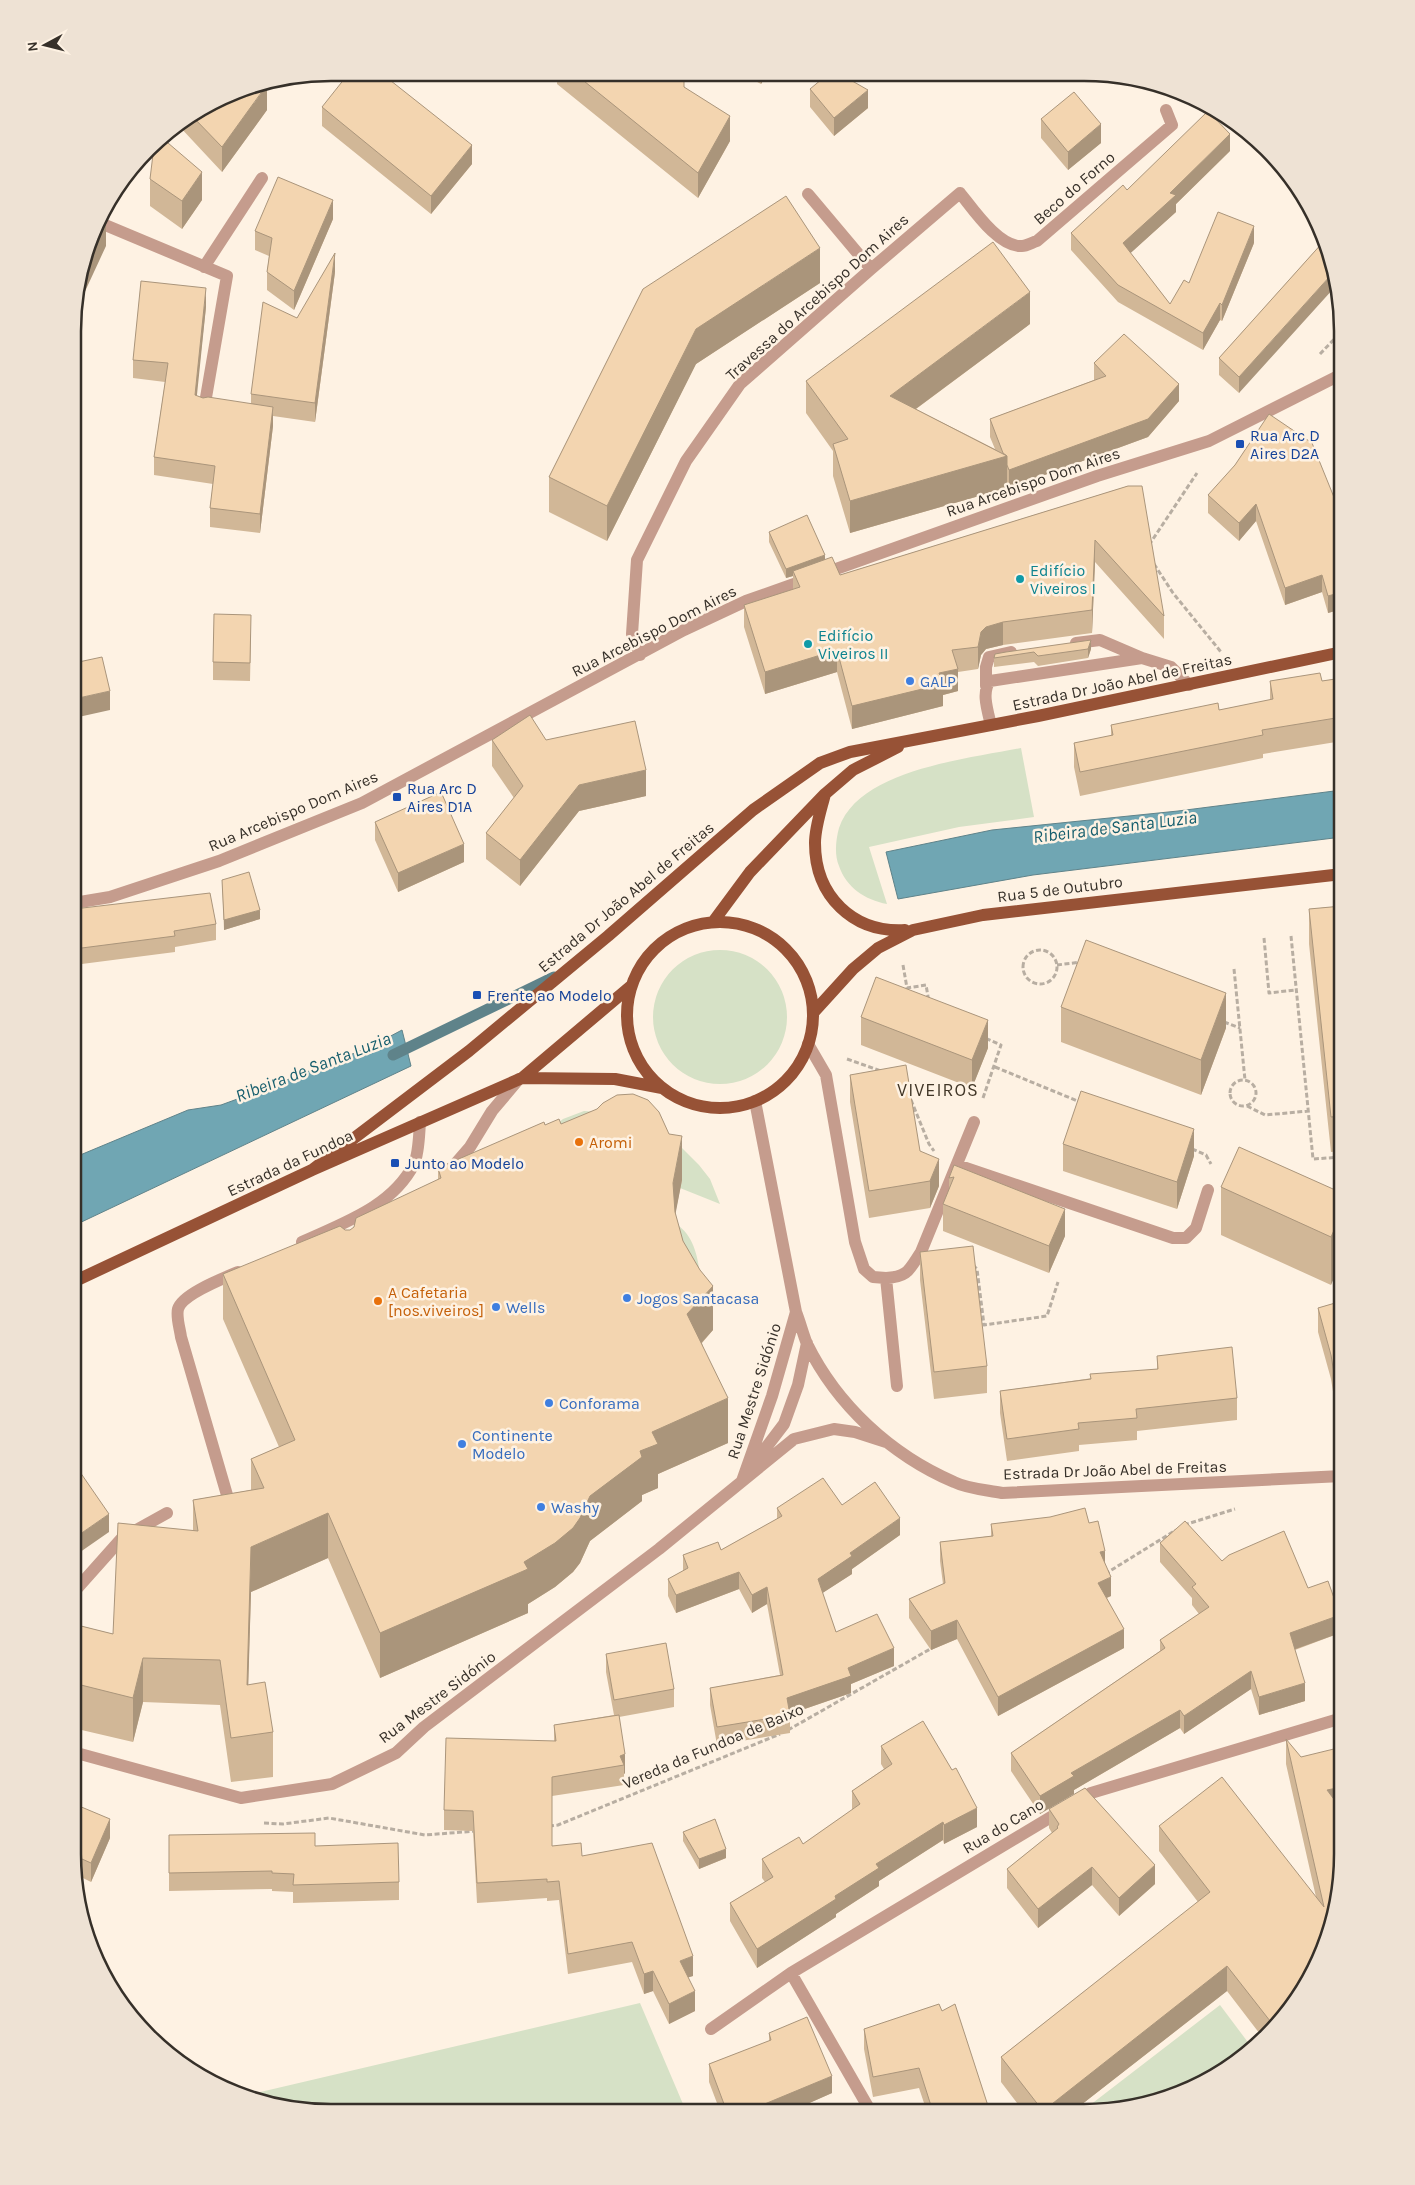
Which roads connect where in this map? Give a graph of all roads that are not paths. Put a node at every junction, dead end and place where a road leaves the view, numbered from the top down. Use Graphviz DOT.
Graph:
graph roads {
  1 [pos="1166,110"];
  2 [pos="262,178"];
  3 [pos="960,193"];
  4 [pos="808,194"];
  5 [pos="105,225"];
  6 [pos="204,267"];
  7 [pos="871,268"];
  8 [pos="1334,378"];
  9 [pos="204,409"];
  10 [pos="1061,644"];
  11 [pos="1023,650"];
  12 [pos="1334,654"];
  13 [pos="640,655"];
  14 [pos="1142,658"];
  15 [pos="1189,685"];
  16 [pos="986,686"];
  17 [pos="990,725"];
  18 [pos="909,741"];
  19 [pos="825,794"];
  20 [pos="1334,875"];
  21 [pos="81,902"];
  22 [pos="713,922"];
  23 [pos="913,930"];
  24 [pos="631,986"];
  25 [pos="813,1013"];
  26 [pos="808,1044"];
  27 [pos="520,1078"];
  28 [pos="662,1088"];
  29 [pos="755,1101"];
  30 [pos="420,1122"];
  31 [pos="974,1122"];
  32 [pos="957,1165"];
  33 [pos="312,1170"];
  34 [pos="440,1182"];
  35 [pos="1208,1190"];
  36 [pos="293,1246"];
  37 [pos="249,1266"];
  38 [pos="81,1278"];
  39 [pos="886,1278"];
  40 [pos="796,1312"];
  41 [pos="807,1343"];
  42 [pos="897,1386"];
  43 [pos="886,1442"];
  44 [pos="1334,1476"];
  45 [pos="742,1480"];
  46 [pos="227,1496"];
  47 [pos="167,1514"];
  48 [pos="81,1584"];
  49 [pos="1334,1720"];
  50 [pos="81,1754"];
  51 [pos="791,1973"];
  52 [pos="712,2029"];
  53 [pos="866,2104"];
  1 -- 3 [label="street, Beco do Forno"];
  2 -- 6 [label="street"];
  3 -- 7 [label="street, Travessa do Arcebispo Dom Aires"];
  4 -- 7 [label="street"];
  5 -- 6 [label="street"];
  6 -- 9 [label="street"];
  7 -- 13 [label="street, Travessa do Arcebispo Dom Aires"];
  8 -- 13 [label="street, Rua Arcebispo Dom Aires"];
  10 -- 14 [label="street"];
  11 -- 16 [label="street"];
  12 -- 15 [label="main road, Estrada Dr João Abel de Freitas"];
  13 -- 21 [label="street, Rua Arcebispo Dom Aires"];
  14 -- 15 [label="street"];
  14 -- 16 [label="street"];
  15 -- 17 [label="main road, Estrada Dr João Abel de Freitas"];
  16 -- 17 [label="street"];
  17 -- 18 [label="main road, Estrada Dr João Abel de Freitas"];
  18 -- 19 [label="main road, Estrada Dr João Abel de Freitas"];
  18 -- 33 [label="main road, Estrada Dr João Abel de Freitas"];
  19 -- 22 [label="main road, Estrada Dr João Abel de Freitas"];
  19 -- 23 [label="main road"];
  20 -- 23 [label="main road, Rua 5 de Outubro"];
  22 -- 24 [label="main road"];
  22 -- 25 [label="main road"];
  23 -- 25 [label="main road, Rua 5 de Outubro"];
  24 -- 27 [label="main road, Estrada da Fundoa"];
  24 -- 28 [label="main road"];
  25 -- 26 [label="main road"];
  26 -- 29 [label="main road"];
  26 -- 39 [label="street"];
  27 -- 28 [label="main road, Estrada da Fundoa"];
  27 -- 30 [label="main road, Estrada da Fundoa"];
  27 -- 34 [label="street"];
  28 -- 29 [label="main road"];
  29 -- 40 [label="street, Estrada Dr João Abel de Freitas"];
  30 -- 33 [label="main road, Estrada da Fundoa"];
  30 -- 36 [label="street"];
  31 -- 32 [label="street"];
  32 -- 35 [label="street"];
  32 -- 39 [label="street"];
  33 -- 38 [label="main road, Estrada da Fundoa"];
  37 -- 46 [label="street"];
  39 -- 42 [label="street"];
  40 -- 41 [label="street, Estrada Dr João Abel de Freitas"];
  40 -- 45 [label="street, Rua Mestre Sidónio"];
  41 -- 43 [label="street, Estrada Dr João Abel de Freitas"];
  41 -- 45 [label="street, Rua Mestre Sidónio"];
  43 -- 44 [label="street, Estrada Dr João Abel de Freitas"];
  43 -- 45 [label="street, Rua Mestre Sidónio"];
  45 -- 50 [label="street, Rua Mestre Sidónio"];
  47 -- 48 [label="street"];
  49 -- 51 [label="street, Rua do Cano"];
  51 -- 52 [label="street, Rua do Cano"];
  51 -- 53 [label="street"];
}
